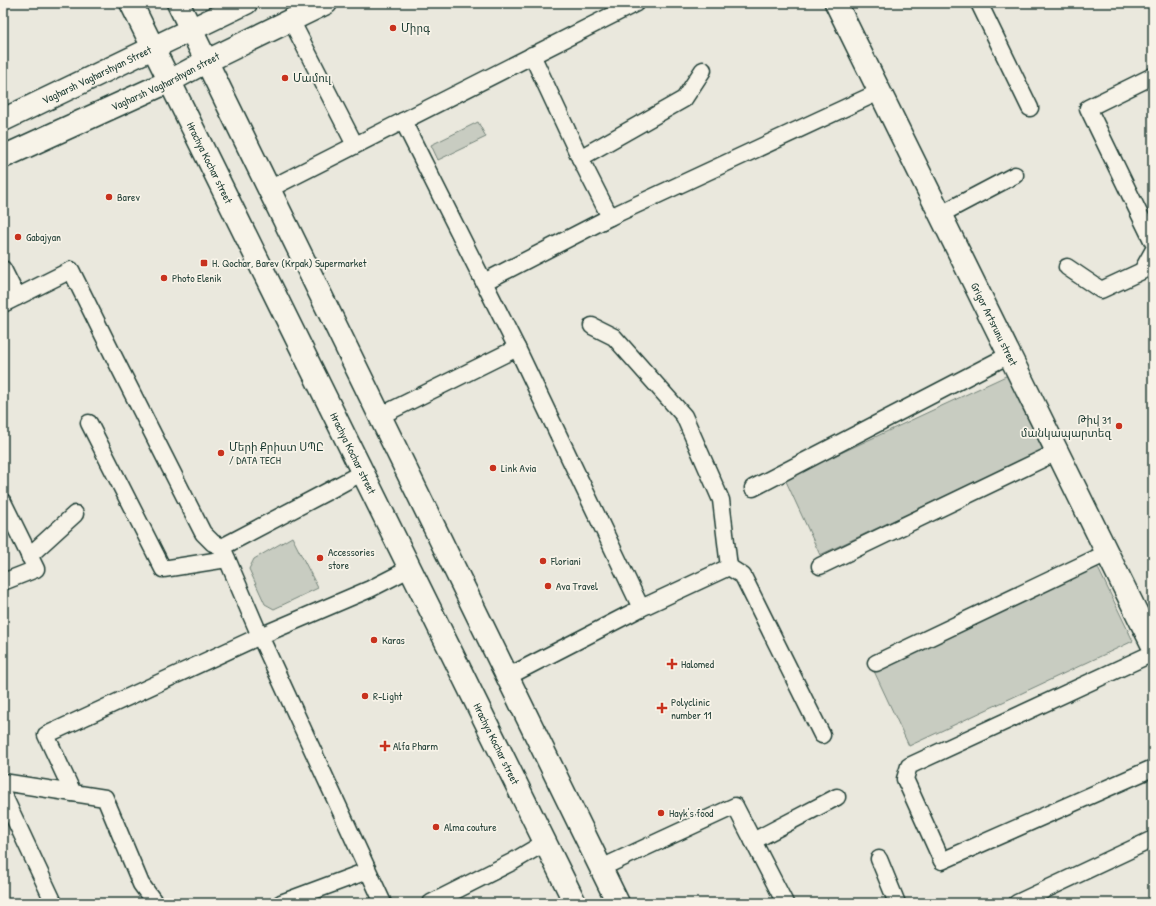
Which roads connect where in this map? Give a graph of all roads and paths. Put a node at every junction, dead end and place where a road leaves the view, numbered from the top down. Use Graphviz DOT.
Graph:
graph roads {
  1 [pos="132,3"];
  2 [pos="178,3"];
  3 [pos="246,3"];
  4 [pos="326,3"];
  5 [pos="636,3"];
  6 [pos="836,3"];
  7 [pos="979,3"];
  8 [pos="291,20"];
  9 [pos="191,29"];
  10 [pos="153,47"];
  11 [pos="532,55"];
  12 [pos="207,61"];
  13 [pos="703,70"];
  14 [pos="1153,76"];
  15 [pos="170,81"];
  16 [pos="880,92"];
  17 [pos="1030,108"];
  18 [pos="3,120"];
  19 [pos="403,121"];
  20 [pos="355,145"];
  21 [pos="3,157"];
  22 [pos="580,158"];
  23 [pos="1015,175"];
  24 [pos="269,189"];
  25 [pos="941,214"];
  26 [pos="610,217"];
  27 [pos="1153,242"];
  28 [pos="1153,252"];
  29 [pos="1067,267"];
  30 [pos="3,269"];
  31 [pos="484,282"];
  32 [pos="17,297"];
  33 [pos="3,304"];
  34 [pos="592,326"];
  35 [pos="517,348"];
  36 [pos="1009,354"];
  37 [pos="380,416"];
  38 [pos="89,423"];
  39 [pos="1057,452"];
  40 [pos="363,472"];
  41 [pos="753,488"];
  42 [pos="3,502"];
  43 [pos="75,514"];
  44 [pos="224,553"];
  45 [pos="1107,553"];
  46 [pos="29,556"];
  47 [pos="820,566"];
  48 [pos="729,567"];
  49 [pos="411,568"];
  50 [pos="3,582"];
  51 [pos="642,608"];
  52 [pos="260,636"];
  53 [pos="1153,646"];
  54 [pos="1153,652"];
  55 [pos="876,663"];
  56 [pos="507,677"];
  57 [pos="822,735"];
  58 [pos="1153,768"];
  59 [pos="3,782"];
  60 [pos="73,793"];
  61 [pos="3,794"];
  62 [pos="837,797"];
  63 [pos="1153,840"];
  64 [pos="753,841"];
  65 [pos="546,842"];
  66 [pos="879,859"];
  67 [pos="601,868"];
  68 [pos="368,871"];
  69 [pos="54,903"];
  70 [pos="155,903"];
  71 [pos="281,903"];
  72 [pos="383,903"];
  73 [pos="431,903"];
  74 [pos="575,903"];
  75 [pos="618,903"];
  76 [pos="785,903"];
  77 [pos="897,903"];
  78 [pos="1017,903"];
  1 -- 10 [label="main road, Hrachya Kochar street"];
  2 -- 9 [label="main road"];
  3 -- 9 [label="main road"];
  4 -- 8 [label="main road, Vagharsh Vagharshyan street"];
  5 -- 11 [label="lane"];
  6 -- 16 [label="main road, Grigor Artsrunu street"];
  7 -- 17 [label="lane"];
  8 -- 12 [label="main road, Vagharsh Vagharshyan street"];
  8 -- 20 [label="lane"];
  9 -- 10 [label="main road, Vagharsh Vagharshyan Street"];
  9 -- 12 [label="main road"];
  10 -- 15 [label="main road, Hrachya Kochar street"];
  10 -- 18 [label="main road, Vagharsh Vagharshyan Street"];
  11 -- 19 [label="lane"];
  11 -- 22 [label="lane"];
  12 -- 15 [label="main road, Vagharsh Vagharshyan street"];
  12 -- 24 [label="main road"];
  13 -- 22 [label="lane"];
  14 -- 27 [label="lane"];
  15 -- 21 [label="main road, Vagharsh Vagharshyan street"];
  15 -- 40 [label="main road, Hrachya Kochar street"];
  16 -- 25 [label="main road, Grigor Artsrunu street"];
  16 -- 26 [label="lane"];
  19 -- 20 [label="lane"];
  19 -- 31 [label="lane"];
  20 -- 24 [label="lane"];
  22 -- 26 [label="lane"];
  23 -- 25 [label="lane"];
  24 -- 37 [label="main road"];
  25 -- 36 [label="main road, Grigor Artsrunu street"];
  26 -- 31 [label="lane"];
  28 -- 29 [label="lane"];
  30 -- 32 [label="lane"];
  31 -- 35 [label="lane"];
  32 -- 33 [label="lane"];
  32 -- 44 [label="lane"];
  34 -- 48 [label="lane"];
  35 -- 37 [label="lane"];
  35 -- 51 [label="lane"];
  36 -- 39 [label="main road, Grigor Artsrunu street"];
  36 -- 41 [label="lane"];
  37 -- 56 [label="main road"];
  38 -- 44 [label="lane"];
  39 -- 45 [label="main road, Grigor Artsrunu street"];
  39 -- 47 [label="lane"];
  40 -- 44 [label="lane"];
  40 -- 49 [label="main road, Hrachya Kochar street"];
  42 -- 46 [label="lane"];
  43 -- 46 [label="lane"];
  44 -- 52 [label="lane"];
  45 -- 53 [label="main road, Grigor Artsrunu street"];
  45 -- 55 [label="lane"];
  46 -- 50 [label="lane"];
  48 -- 51 [label="lane"];
  48 -- 57 [label="lane"];
  49 -- 52 [label="lane"];
  49 -- 65 [label="main road, Hrachya Kochar street"];
  51 -- 56 [label="lane"];
  52 -- 60 [label="lane"];
  52 -- 68 [label="lane"];
  54 -- 58 [label="lane"];
  56 -- 67 [label="main road"];
  59 -- 60 [label="lane"];
  60 -- 70 [label="lane"];
  61 -- 69 [label="lane"];
  62 -- 64 [label="lane"];
  63 -- 78 [label="lane"];
  64 -- 67 [label="lane"];
  64 -- 76 [label="lane"];
  65 -- 73 [label="lane"];
  65 -- 74 [label="main road, Hrachya Kochar street"];
  66 -- 77 [label="lane"];
  67 -- 75 [label="main road"];
  68 -- 71 [label="lane"];
  68 -- 72 [label="lane"];
}
